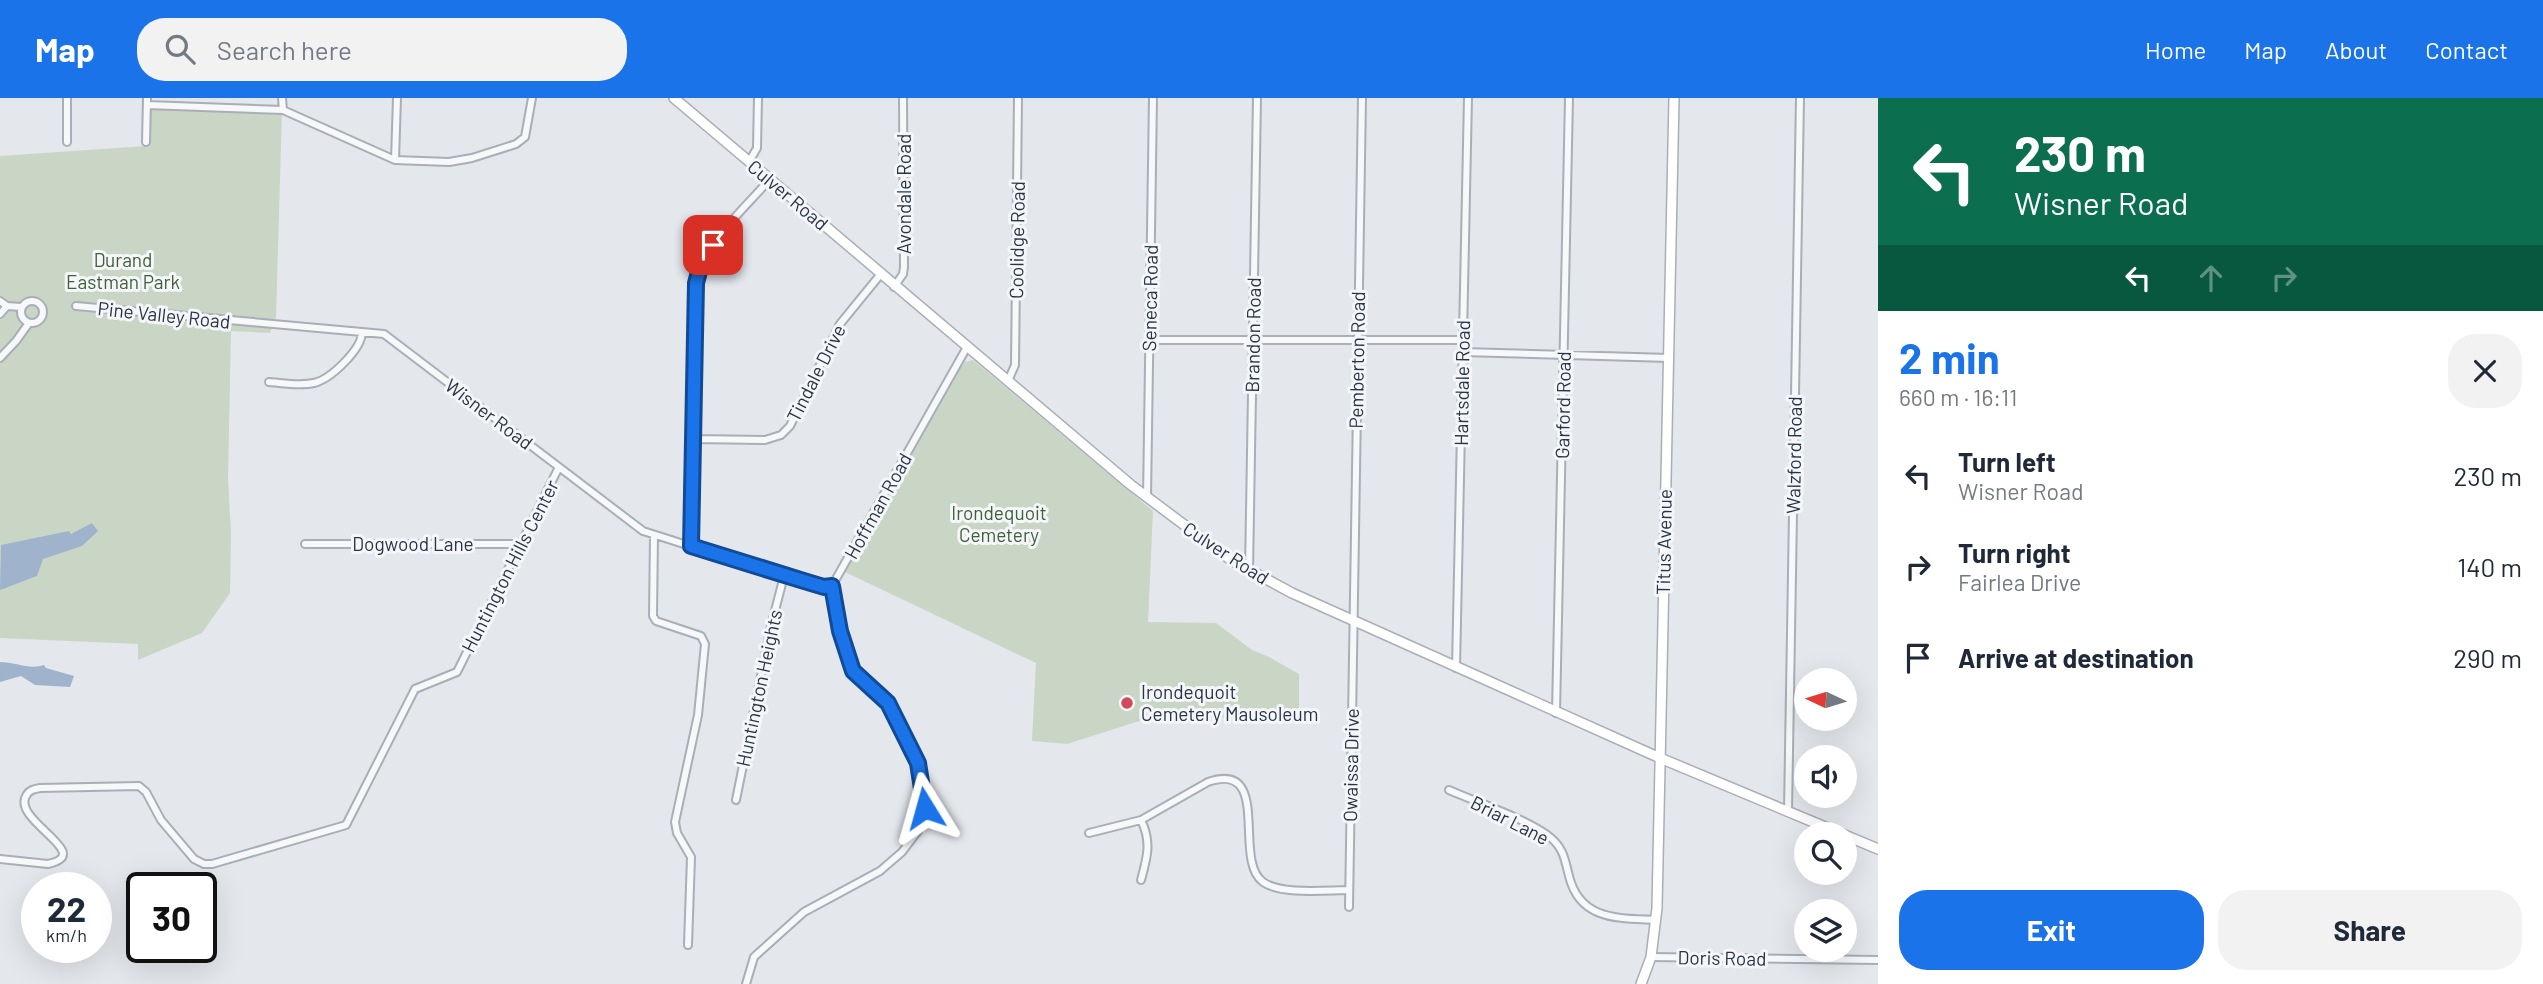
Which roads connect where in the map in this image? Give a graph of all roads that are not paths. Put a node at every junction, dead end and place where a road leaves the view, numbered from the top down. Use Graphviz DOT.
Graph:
graph roads {
  1 [pos="67,98"];
  2 [pos="282,98"];
  3 [pos="397,98"];
  4 [pos="532,98"];
  5 [pos="674,98"];
  6 [pos="758,98"];
  7 [pos="903,98"];
  8 [pos="1018,98"];
  9 [pos="1153,98"];
  10 [pos="1257,98"];
  11 [pos="1362,98"];
  12 [pos="1468,98"];
  13 [pos="1569,98"];
  14 [pos="1674,98"];
  15 [pos="1800,98"];
  16 [pos="147,101"];
  17 [pos="283,110"];
  18 [pos="67,142"];
  19 [pos="145,142"];
  20 [pos="395,160"];
  21 [pos="749,162"];
  22 [pos="769,180"];
  23 [pos="880,275"];
  24 [pos="894,287"];
  25 [pos="0,301"];
  26 [pos="7,306"];
  27 [pos="76,306"];
  28 [pos="22,307"];
  29 [pos="0,314"];
  30 [pos="29,323"];
  31 [pos="252,323"];
  32 [pos="362,332"];
  33 [pos="1253,339"];
  34 [pos="1357,339"];
  35 [pos="1150,340"];
  36 [pos="1464,340"];
  37 [pos="967,347"];
  38 [pos="1463,352"];
  39 [pos="1564,355"];
  40 [pos="0,358"];
  41 [pos="1669,358"];
  42 [pos="1007,381"];
  43 [pos="269,382"];
  44 [pos="694,439"];
  45 [pos="559,467"];
  46 [pos="1147,498"];
  47 [pos="654,535"];
  48 [pos="305,544"];
  49 [pos="521,544"];
  50 [pos="691,546"];
  51 [pos="1249,571"];
  52 [pos="784,576"];
  53 [pos="832,586"];
  54 [pos="1354,622"];
  55 [pos="1456,668"];
  56 [pos="1556,713"];
  57 [pos="1660,758"];
  58 [pos="1449,790"];
  59 [pos="736,800"];
  60 [pos="1788,811"];
  61 [pos="1141,820"];
  62 [pos="1089,833"];
  63 [pos="1878,849"];
  64 [pos="0,859"];
  65 [pos="1141,880"];
  66 [pos="1349,890"];
  67 [pos="1349,907"];
  68 [pos="1656,920"];
  69 [pos="688,945"];
  70 [pos="1651,957"];
  71 [pos="1878,960"];
  72 [pos="746,984"];
  73 [pos="1642,984"];
  1 -- 18 [label="street"];
  2 -- 17 [label="street"];
  3 -- 20 [label="street"];
  4 -- 20 [label="street"];
  5 -- 21 [label="main road, Culver Road"];
  6 -- 21 [label="street"];
  7 -- 24 [label="street, Avondale Road"];
  8 -- 42 [label="street, Coolidge Road"];
  9 -- 35 [label="street, Seneca Road"];
  10 -- 33 [label="street, Brandon Road"];
  11 -- 34 [label="street, Pemberton Road"];
  12 -- 36 [label="street, Hartsdale Road"];
  13 -- 39 [label="street, Garford Road"];
  14 -- 41 [label="main road, Titus Avenue"];
  15 -- 60 [label="street, Walzford Road"];
  16 -- 17 [label="street"];
  16 -- 19 [label="street"];
  17 -- 20 [label="street"];
  21 -- 22 [label="main road, Culver Road"];
  22 -- 23 [label="main road, Culver Road"];
  22 -- 44 [label="street"];
  23 -- 24 [label="main road, Culver Road"];
  23 -- 44 [label="street, Tindale Drive"];
  24 -- 37 [label="main road, Culver Road"];
  25 -- 26 [label="street"];
  26 -- 28 [label="street"];
  26 -- 29 [label="street"];
  27 -- 31 [label="street, Pine Valley Road"];
  28 -- 30 [label="street"];
  28 -- 30 [label="street"];
  30 -- 40 [label="street"];
  31 -- 32 [label="street, Wisner Road"];
  32 -- 43 [label="street"];
  32 -- 45 [label="street, Wisner Road"];
  33 -- 34 [label="street"];
  33 -- 35 [label="street"];
  33 -- 51 [label="street, Brandon Road"];
  34 -- 36 [label="street"];
  34 -- 54 [label="street, Pemberton Road"];
  35 -- 46 [label="street, Seneca Road"];
  36 -- 38 [label="street, Hartsdale Road"];
  37 -- 42 [label="main road, Culver Road"];
  37 -- 53 [label="street, Hoffman Road"];
  38 -- 39 [label="street"];
  38 -- 55 [label="street, Hartsdale Road"];
  39 -- 41 [label="street"];
  39 -- 56 [label="street, Garford Road"];
  41 -- 57 [label="main road, Titus Avenue"];
  42 -- 46 [label="main road, Culver Road"];
  44 -- 50 [label="street"];
  45 -- 47 [label="street, Wisner Road"];
  45 -- 49 [label="street, Huntington Hills Center"];
  46 -- 51 [label="main road, Culver Road"];
  47 -- 50 [label="street, Wisner Road"];
  47 -- 69 [label="street"];
  48 -- 49 [label="street, Dogwood Lane"];
  49 -- 64 [label="street, Huntington Hills Center"];
  50 -- 52 [label="street, Wisner Road"];
  51 -- 54 [label="main road, Culver Road"];
  52 -- 53 [label="street, Wisner Road"];
  52 -- 59 [label="street, Huntington Heights"];
  53 -- 72 [label="street"];
  54 -- 55 [label="main road, Culver Road"];
  54 -- 66 [label="street, Owaissa Drive"];
  55 -- 56 [label="main road, Culver Road"];
  56 -- 57 [label="main road, Culver Road"];
  57 -- 60 [label="main road, Culver Road"];
  57 -- 68 [label="main road, Titus Avenue"];
  58 -- 68 [label="street, Briar Lane"];
  60 -- 63 [label="main road, Culver Road"];
  61 -- 62 [label="street"];
  61 -- 65 [label="street"];
  61 -- 66 [label="street"];
  66 -- 67 [label="street, Owaissa Drive"];
  68 -- 70 [label="main road, Titus Avenue"];
  70 -- 71 [label="street, Doris Road"];
  70 -- 73 [label="main road, Titus Avenue"];
}
